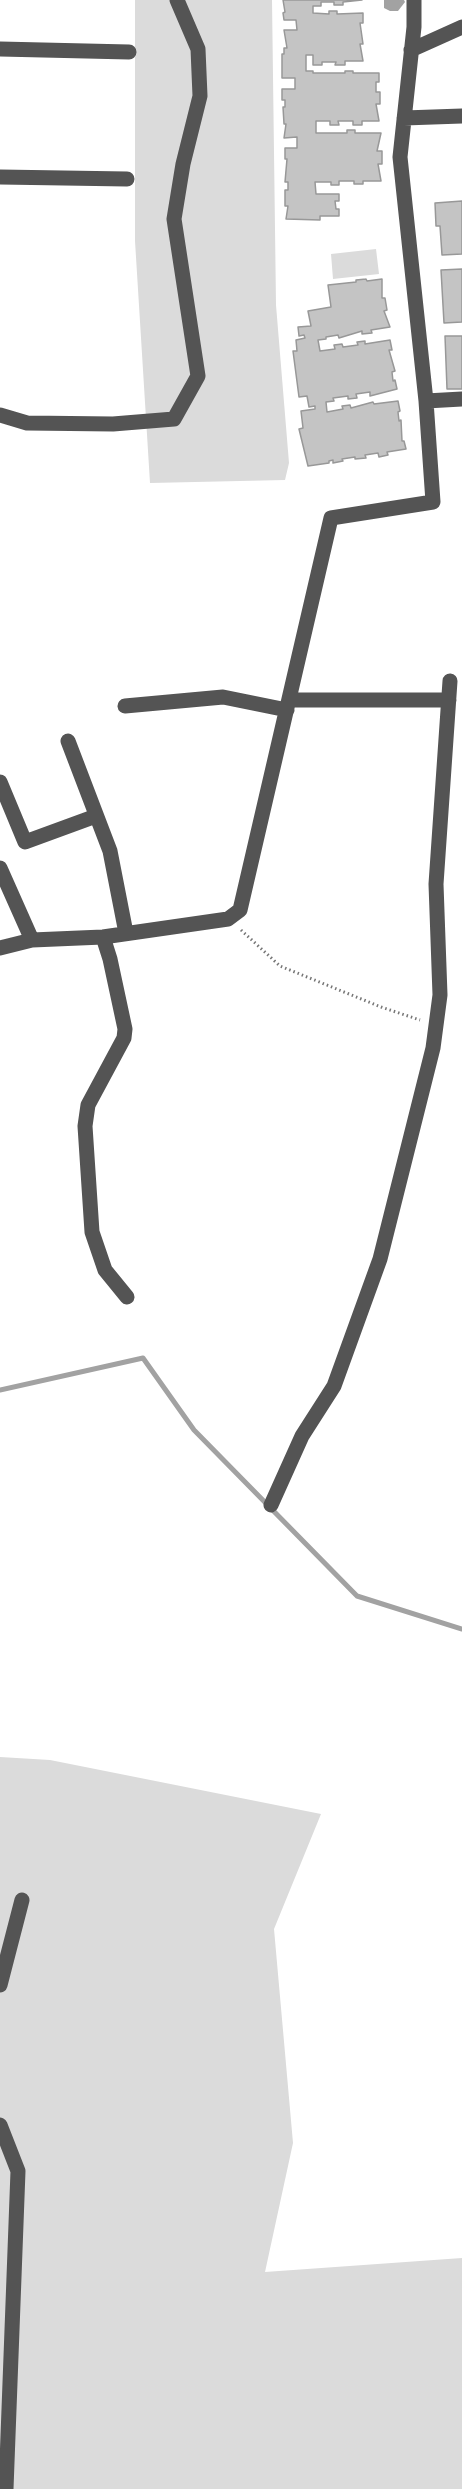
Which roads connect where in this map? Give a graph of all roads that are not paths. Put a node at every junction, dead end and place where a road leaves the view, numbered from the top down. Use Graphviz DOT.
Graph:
graph roads {
  1 [pos="177,0"];
  2 [pos="414,0"];
  3 [pos="462,27"];
  4 [pos="0,49"];
  5 [pos="411,50"];
  6 [pos="129,52"];
  7 [pos="462,116"];
  8 [pos="404,118"];
  9 [pos="0,177"];
  10 [pos="127,179"];
  11 [pos="462,399"];
  12 [pos="426,401"];
  13 [pos="0,415"];
  14 [pos="450,681"];
  15 [pos="448,700"];
  16 [pos="288,705"];
  17 [pos="125,706"];
  18 [pos="68,741"];
  19 [pos="0,782"];
  20 [pos="96,816"];
  21 [pos="0,868"];
  22 [pos="126,933"];
  23 [pos="103,937"];
  24 [pos="32,940"];
  25 [pos="0,948"];
  26 [pos="127,1297"];
  27 [pos="271,1505"];
  28 [pos="22,1900"];
  29 [pos="0,1985"];
  30 [pos="0,2125"];
  31 [pos="6,2489"];
  1 -- 13 [label="street"];
  2 -- 5 [label="street"];
  3 -- 5 [label="street"];
  4 -- 6 [label="street"];
  5 -- 8 [label="street"];
  7 -- 8 [label="street"];
  8 -- 12 [label="street"];
  9 -- 10 [label="street"];
  11 -- 12 [label="street"];
  12 -- 16 [label="street"];
  14 -- 15 [label="street"];
  15 -- 16 [label="street"];
  15 -- 27 [label="street"];
  16 -- 17 [label="street"];
  16 -- 22 [label="street"];
  18 -- 20 [label="street"];
  19 -- 20 [label="street"];
  20 -- 22 [label="street"];
  21 -- 24 [label="street"];
  22 -- 23 [label="street"];
  23 -- 24 [label="street"];
  23 -- 26 [label="street"];
  24 -- 25 [label="street"];
  28 -- 29 [label="street"];
  30 -- 31 [label="street"];
}
